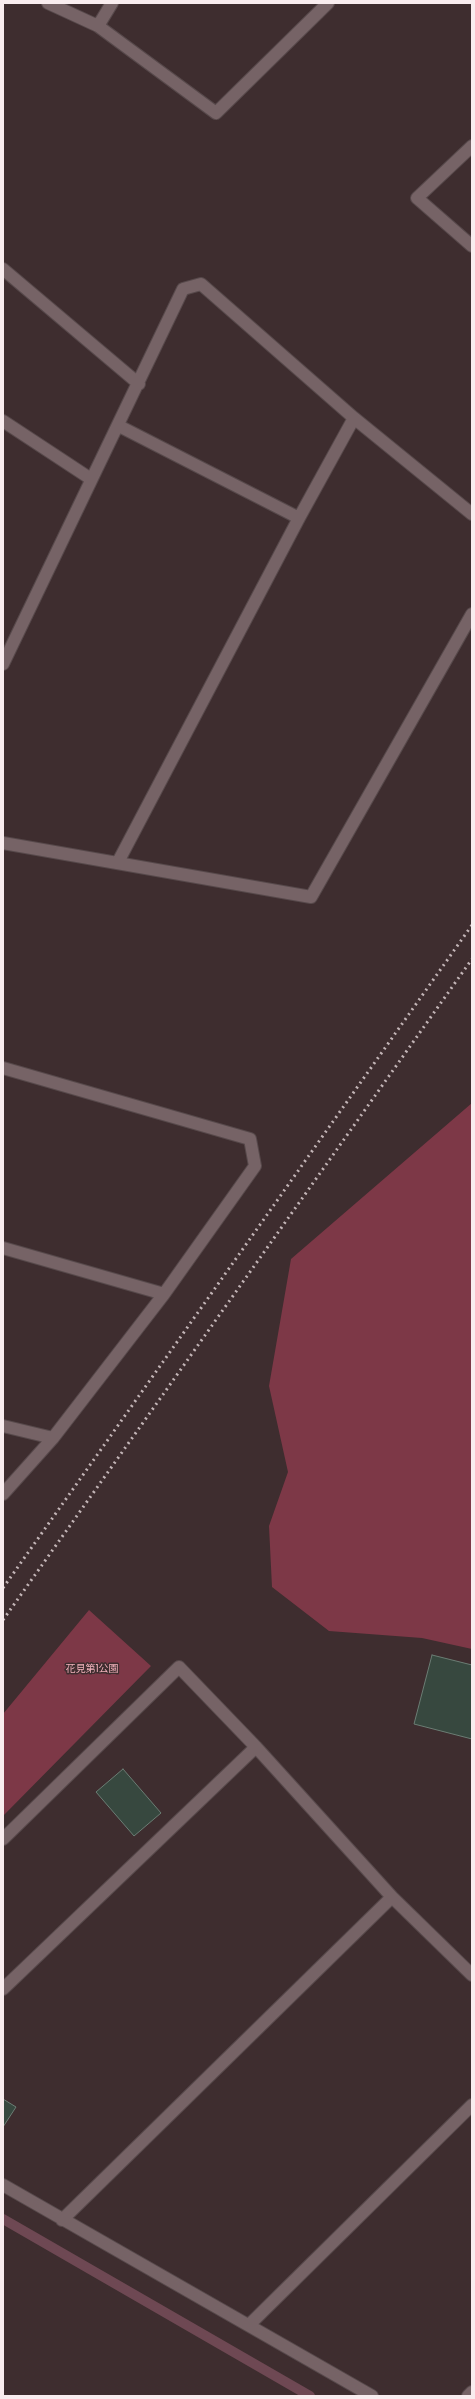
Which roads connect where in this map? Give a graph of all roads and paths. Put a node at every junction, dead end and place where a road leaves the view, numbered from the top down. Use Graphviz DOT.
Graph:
graph roads {
  1 [pos="48,3"];
  2 [pos="112,3"];
  3 [pos="328,3"];
  4 [pos="98,26"];
  5 [pos="472,146"];
  6 [pos="472,246"];
  7 [pos="3,269"];
  8 [pos="139,384"];
  9 [pos="354,418"];
  10 [pos="3,421"];
  11 [pos="119,426"];
  12 [pos="91,479"];
  13 [pos="472,514"];
  14 [pos="299,518"];
  15 [pos="472,614"];
  16 [pos="3,664"];
  17 [pos="3,843"];
  18 [pos="118,862"];
  19 [pos="3,1068"];
  20 [pos="3,1248"];
  21 [pos="164,1294"];
  22 [pos="3,1426"];
  23 [pos="53,1438"];
  24 [pos="3,1494"];
  25 [pos="256,1747"];
  26 [pos="3,1839"];
  27 [pos="392,1896"];
  28 [pos="472,1976"];
  29 [pos="3,1989"];
  30 [pos="472,2105"];
  31 [pos="3,2186"];
  32 [pos="62,2220"];
  33 [pos="249,2324"];
  34 [pos="472,2392"];
  35 [pos="372,2396"];
  36 [pos="468,2396"];
  1 -- 4 [label="street"];
  2 -- 4 [label="street"];
  3 -- 4 [label="street"];
  5 -- 6 [label="street"];
  7 -- 8 [label="street"];
  8 -- 9 [label="street"];
  8 -- 11 [label="street"];
  9 -- 13 [label="street"];
  9 -- 14 [label="street"];
  10 -- 12 [label="street"];
  11 -- 12 [label="street"];
  11 -- 14 [label="street"];
  12 -- 16 [label="street"];
  14 -- 18 [label="street"];
  15 -- 18 [label="street"];
  17 -- 18 [label="street"];
  19 -- 21 [label="street"];
  20 -- 21 [label="street"];
  21 -- 23 [label="street"];
  22 -- 23 [label="street"];
  23 -- 24 [label="street"];
  25 -- 26 [label="street"];
  25 -- 27 [label="street"];
  25 -- 29 [label="street"];
  27 -- 28 [label="street"];
  27 -- 32 [label="street"];
  30 -- 33 [label="street"];
  31 -- 32 [label="street"];
  32 -- 33 [label="street"];
  33 -- 35 [label="street"];
  34 -- 36 [label="street"];
}
